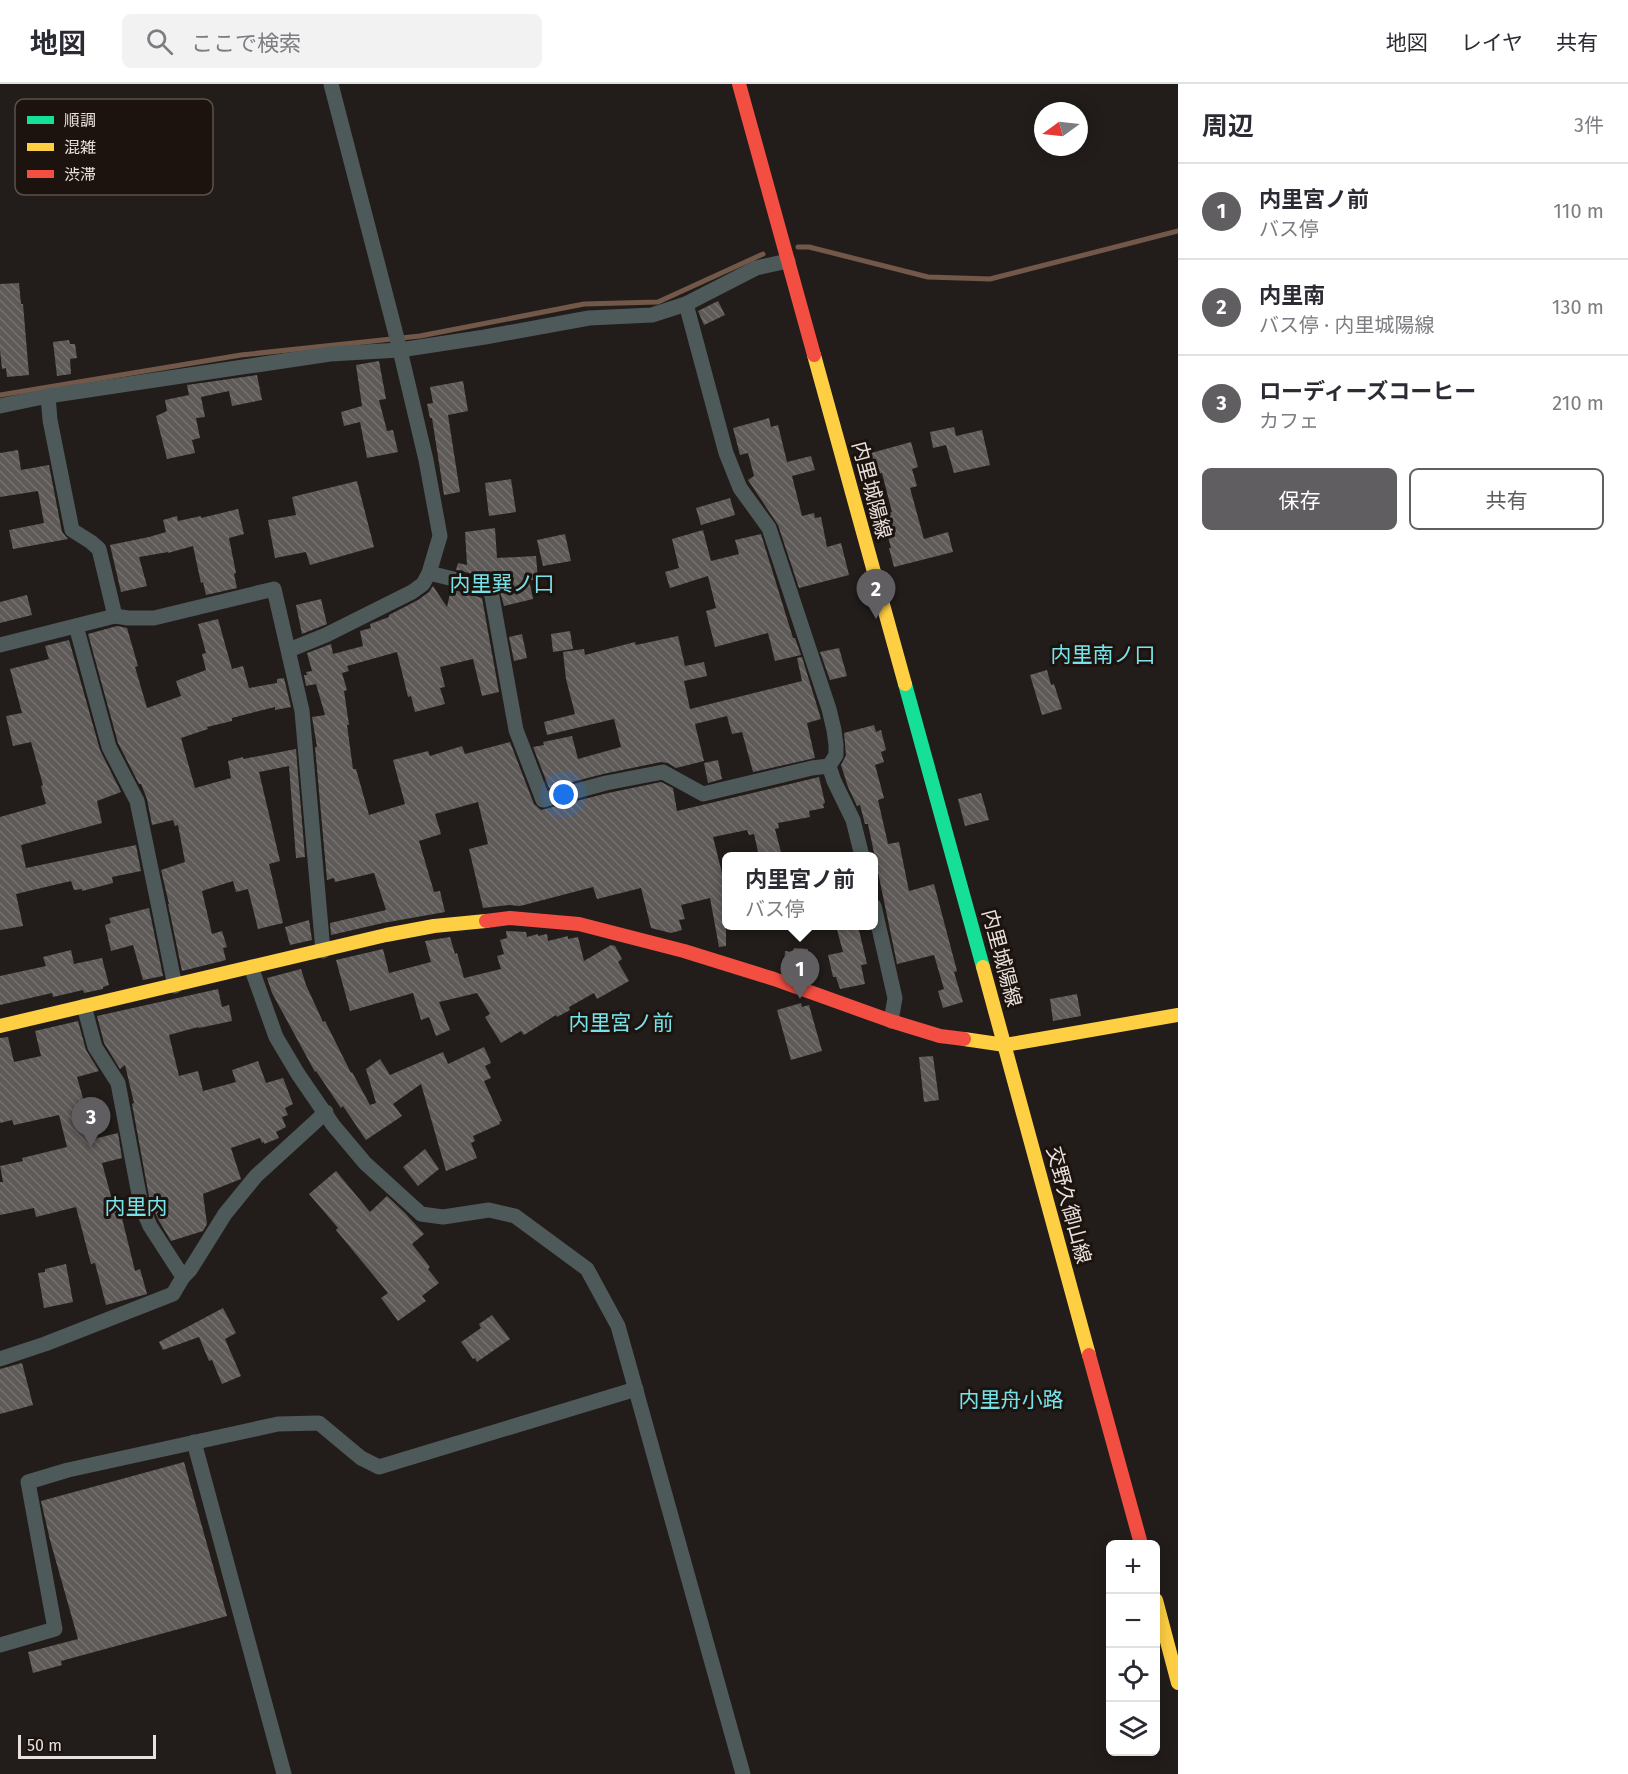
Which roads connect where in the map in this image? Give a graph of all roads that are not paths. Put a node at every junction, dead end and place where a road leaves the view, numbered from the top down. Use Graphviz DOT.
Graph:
graph roads {
  1 [pos="331,84"];
  2 [pos="739,84"];
  3 [pos="788,261"];
  4 [pos="686,304"];
  5 [pos="400,350"];
  6 [pos="48,396"];
  7 [pos="0,406"];
  8 [pos="429,573"];
  9 [pos="115,616"];
  10 [pos="76,626"];
  11 [pos="0,645"];
  12 [pos="289,650"];
  13 [pos="830,766"];
  14 [pos="861,852"];
  15 [pos="878,927"];
  16 [pos="323,951"];
  17 [pos="251,967"];
  18 [pos="175,986"];
  19 [pos="84,1006"];
  20 [pos="1178,1015"];
  21 [pos="891,1021"];
  22 [pos="0,1026"];
  23 [pos="1005,1046"];
  24 [pos="326,1112"];
  25 [pos="183,1277"];
  26 [pos="0,1359"];
  27 [pos="636,1389"];
  28 [pos="194,1442"];
  29 [pos="1140,1540"];
  30 [pos="1160,1618"];
  31 [pos="0,1645"];
  32 [pos="1178,1683"];
  33 [pos="284,1774"];
  34 [pos="743,1774"];
  1 -- 5 [label="street"];
  2 -- 3 [label="main road, 内里城陽線"];
  3 -- 4 [label="street"];
  3 -- 23 [label="main road, 内里城陽線"];
  4 -- 5 [label="street"];
  4 -- 13 [label="street"];
  5 -- 6 [label="street"];
  5 -- 8 [label="street"];
  6 -- 7 [label="street"];
  6 -- 9 [label="street"];
  8 -- 12 [label="street"];
  8 -- 13 [label="street"];
  9 -- 10 [label="street"];
  9 -- 12 [label="street"];
  10 -- 11 [label="street"];
  10 -- 18 [label="street"];
  12 -- 16 [label="street"];
  13 -- 14 [label="street"];
  15 -- 21 [label="street"];
  16 -- 17 [label="main road"];
  16 -- 21 [label="main road"];
  17 -- 18 [label="main road"];
  17 -- 24 [label="street"];
  18 -- 19 [label="main road"];
  19 -- 22 [label="main road"];
  19 -- 25 [label="street"];
  20 -- 23 [label="main road"];
  21 -- 23 [label="main road"];
  23 -- 29 [label="main road, 交野久御山線"];
  24 -- 25 [label="street"];
  24 -- 27 [label="street"];
  25 -- 26 [label="street"];
  27 -- 28 [label="street"];
  27 -- 34 [label="street"];
  28 -- 31 [label="street"];
  28 -- 33 [label="street"];
  30 -- 32 [label="main road"];
}
